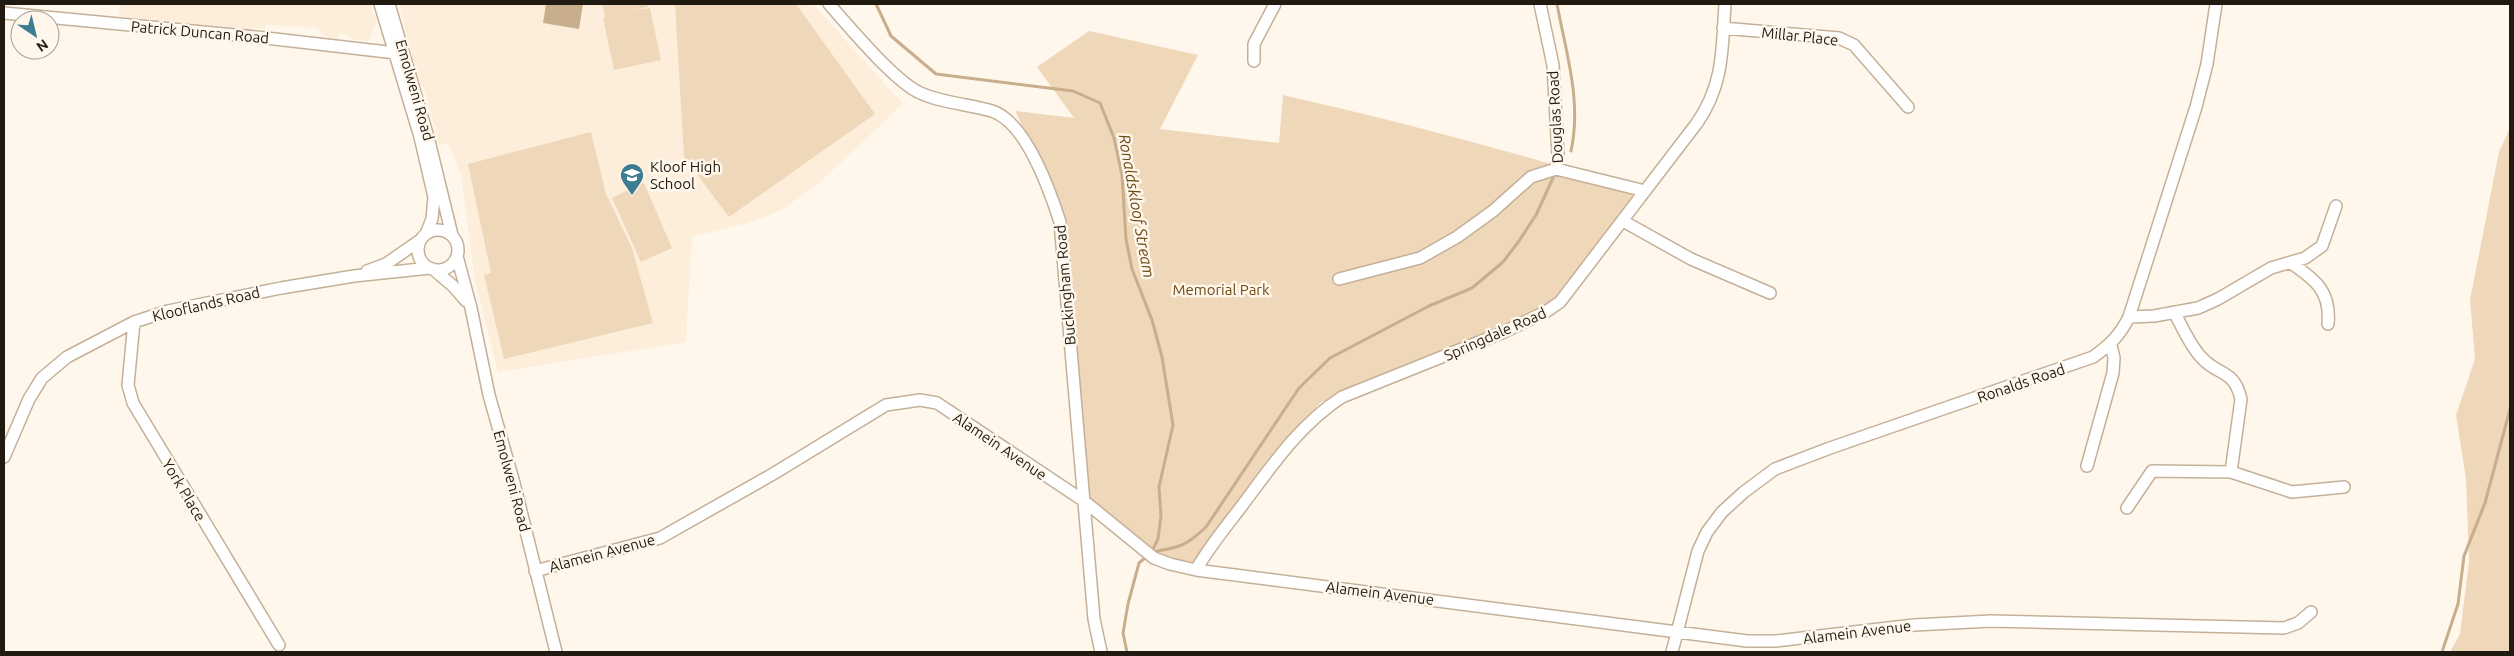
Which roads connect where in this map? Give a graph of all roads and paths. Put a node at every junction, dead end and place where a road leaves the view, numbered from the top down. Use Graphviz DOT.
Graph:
graph roads {
  1 [pos="380,4"];
  2 [pos="389,4"];
  3 [pos="829,4"];
  4 [pos="1275,4"];
  5 [pos="1540,4"];
  6 [pos="1725,4"];
  7 [pos="2216,4"];
  8 [pos="4,13"];
  9 [pos="1723,28"];
  10 [pos="392,39"];
  11 [pos="366,50"];
  12 [pos="396,52"];
  13 [pos="1254,62"];
  14 [pos="1908,107"];
  15 [pos="1556,169"];
  16 [pos="1645,191"];
  17 [pos="2336,206"];
  18 [pos="1623,221"];
  19 [pos="452,235"];
  20 [pos="423,237"];
  21 [pos="457,256"];
  22 [pos="2290,263"];
  23 [pos="431,269"];
  24 [pos="354,276"];
  25 [pos="1339,279"];
  26 [pos="1770,293"];
  27 [pos="471,308"];
  28 [pos="2175,314"];
  29 [pos="2129,317"];
  30 [pos="134,322"];
  31 [pos="2328,324"];
  32 [pos="2111,345"];
  33 [pos="4,457"];
  34 [pos="2087,466"];
  35 [pos="2232,472"];
  36 [pos="2344,487"];
  37 [pos="1084,501"];
  38 [pos="2127,508"];
  39 [pos="1196,570"];
  40 [pos="535,571"];
  41 [pos="2311,612"];
  42 [pos="1679,631"];
  43 [pos="279,645"];
  44 [pos="556,652"];
  45 [pos="1101,652"];
  46 [pos="1672,652"];
  1 -- 10 [label="street, Emolweni Road"];
  2 -- 19 [label="street, Emolweni Road"];
  3 -- 37 [label="street, Buckingham Road"];
  4 -- 13 [label="street"];
  5 -- 15 [label="street, Douglas Road"];
  6 -- 9 [label="street, Springdale Road"];
  7 -- 29 [label="street, Ronalds Road"];
  8 -- 11 [label="street, Patrick Duncan Road"];
  9 -- 14 [label="street, Millar Place"];
  9 -- 16 [label="street, Springdale Road"];
  10 -- 11 [label="street"];
  10 -- 12 [label="street, Emolweni Road"];
  11 -- 12 [label="street, Patrick Duncan Road"];
  12 -- 20 [label="street, Emolweni Road"];
  15 -- 16 [label="street, Douglas Road"];
  15 -- 25 [label="street"];
  16 -- 18 [label="street, Springdale Road"];
  17 -- 22 [label="street"];
  18 -- 26 [label="street"];
  18 -- 39 [label="street, Springdale Road"];
  19 -- 20 [label="street"];
  19 -- 21 [label="street"];
  20 -- 23 [label="street"];
  20 -- 24 [label="street, Klooflands Road"];
  21 -- 23 [label="street"];
  21 -- 27 [label="street, Emolweni Road"];
  22 -- 28 [label="street"];
  22 -- 31 [label="street"];
  23 -- 24 [label="street, Klooflands Road"];
  23 -- 27 [label="street, Emolweni Road"];
  24 -- 30 [label="street, Klooflands Road"];
  27 -- 40 [label="street, Emolweni Road"];
  28 -- 29 [label="street"];
  28 -- 35 [label="street"];
  29 -- 32 [label="street, Ronalds Road"];
  30 -- 33 [label="street, Klooflands Road"];
  30 -- 43 [label="street, York Place"];
  32 -- 34 [label="street"];
  32 -- 42 [label="street, Ronalds Road"];
  35 -- 36 [label="street"];
  35 -- 38 [label="street"];
  37 -- 39 [label="street, Alamein Avenue"];
  37 -- 40 [label="street, Alamein Avenue"];
  37 -- 45 [label="street, Buckingham Road"];
  39 -- 42 [label="street, Alamein Avenue"];
  40 -- 44 [label="street, Emolweni Road"];
  41 -- 42 [label="street, Alamein Avenue"];
  42 -- 46 [label="street, Ronalds Road"];
}
